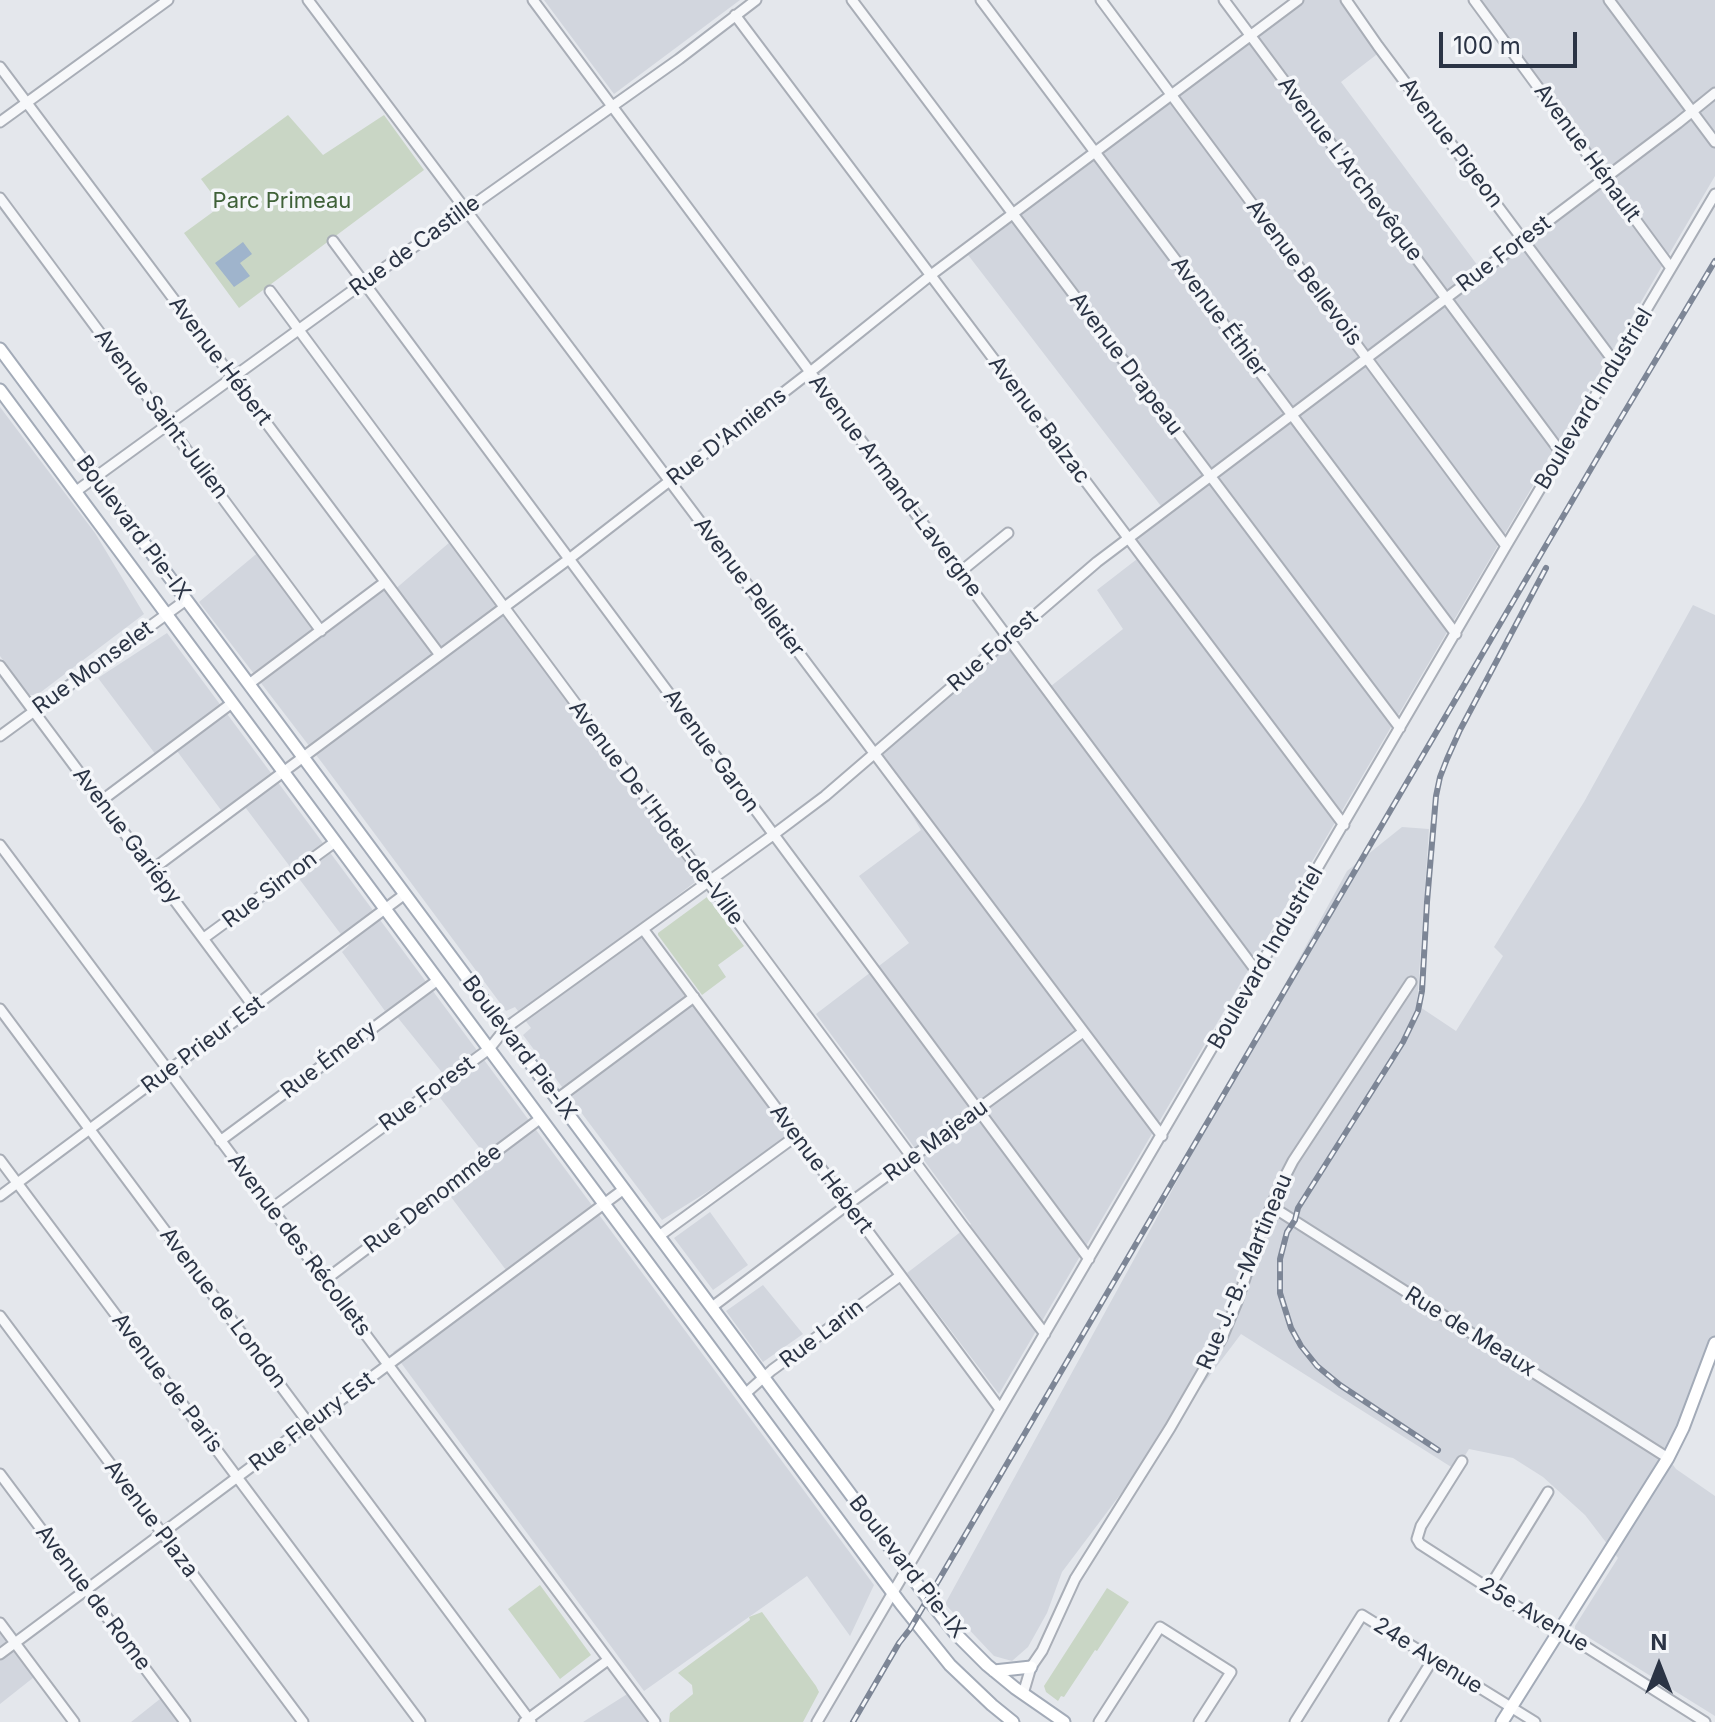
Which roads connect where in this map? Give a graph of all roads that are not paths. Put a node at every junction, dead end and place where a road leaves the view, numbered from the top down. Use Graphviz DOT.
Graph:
graph roads {
  1 [pos="168,0"];
  2 [pos="308,0"];
  3 [pos="533,0"];
  4 [pos="756,0"];
  5 [pos="852,0"];
  6 [pos="981,0"];
  7 [pos="1101,0"];
  8 [pos="1224,0"];
  9 [pos="1298,0"];
  10 [pos="1346,0"];
  11 [pos="1474,0"];
  12 [pos="1609,0"];
  13 [pos="155,4"];
  14 [pos="735,15"];
  15 [pos="1250,36"];
  16 [pos="0,67"];
  17 [pos="1715,93"];
  18 [pos="1172,96"];
  19 [pos="27,103"];
  20 [pos="612,106"];
  21 [pos="1692,112"];
  22 [pos="0,122"];
  23 [pos="1715,142"];
  24 [pos="1096,153"];
  25 [pos="1605,178"];
  26 [pos="1715,194"];
  27 [pos="0,198"];
  28 [pos="465,210"];
  29 [pos="1013,214"];
  30 [pos="1524,239"];
  31 [pos="333,241"];
  32 [pos="1671,268"];
  33 [pos="931,275"];
  34 [pos="363,283"];
  35 [pos="270,291"];
  36 [pos="1445,298"];
  37 [pos="298,331"];
  38 [pos="0,349"];
  39 [pos="1367,357"];
  40 [pos="1615,363"];
  41 [pos="810,372"];
  42 [pos="233,378"];
  43 [pos="0,390"];
  44 [pos="1292,414"];
  45 [pos="169,425"];
  46 [pos="1562,454"];
  47 [pos="1210,476"];
  48 [pos="96,477"];
  49 [pos="670,482"];
  50 [pos="75,492"];
  51 [pos="1008,533"];
  52 [pos="1128,538"];
  53 [pos="1506,546"];
  54 [pos="569,559"];
  55 [pos="959,573"];
  56 [pos="385,582"];
  57 [pos="186,600"];
  58 [pos="504,607"];
  59 [pos="167,614"];
  60 [pos="321,631"];
  61 [pos="1456,634"];
  62 [pos="1008,639"];
  63 [pos="440,655"];
  64 [pos="0,666"];
  65 [pos="249,684"];
  66 [pos="232,703"];
  67 [pos="33,712"];
  68 [pos="1400,728"];
  69 [pos="0,736"];
  70 [pos="874,753"];
  71 [pos="303,757"];
  72 [pos="284,772"];
  73 [pos="101,801"];
  74 [pos="1344,825"];
  75 [pos="773,835"];
  76 [pos="335,842"];
  77 [pos="0,845"];
  78 [pos="153,869"];
  79 [pos="708,883"];
  80 [pos="405,894"];
  81 [pos="385,909"];
  82 [pos="643,929"];
  83 [pos="204,938"];
  84 [pos="1257,972"];
  85 [pos="438,980"];
  86 [pos="1411,982"];
  87 [pos="694,997"];
  88 [pos="254,1007"];
  89 [pos="0,1009"];
  90 [pos="505,1029"];
  91 [pos="1083,1032"];
  92 [pos="489,1049"];
  93 [pos="168,1071"];
  94 [pos="557,1099"];
  95 [pos="978,1110"];
  96 [pos="541,1118"];
  97 [pos="89,1129"];
  98 [pos="796,1136"];
  99 [pos="1162,1136"];
  100 [pos="220,1141"];
  101 [pos="912,1158"];
  102 [pos="0,1160"];
  103 [pos="17,1183"];
  104 [pos="624,1189"];
  105 [pos="0,1196"];
  106 [pos="604,1204"];
  107 [pos="847,1205"];
  108 [pos="1271,1206"];
  109 [pos="271,1209"];
  110 [pos="659,1236"];
  111 [pos="1089,1259"];
  112 [pos="900,1276"];
  113 [pos="325,1280"];
  114 [pos="712,1307"];
  115 [pos="0,1316"];
  116 [pos="1045,1334"];
  117 [pos="1715,1343"];
  118 [pos="388,1365"];
  119 [pos="764,1377"];
  120 [pos="745,1394"];
  121 [pos="1000,1409"];
  122 [pos="309,1424"];
  123 [pos="1668,1458"];
  124 [pos="1462,1461"];
  125 [pos="0,1474"];
  126 [pos="238,1477"];
  127 [pos="1548,1492"];
  128 [pos="162,1533"];
  129 [pos="906,1569"];
  130 [pos="1489,1588"];
  131 [pos="86,1589"];
  132 [pos="892,1592"];
  133 [pos="0,1623"];
  134 [pos="1559,1631"];
  135 [pos="15,1643"];
  136 [pos="0,1654"];
  137 [pos="1433,1659"];
  138 [pos="608,1660"];
  139 [pos="1031,1667"];
  140 [pos="994,1671"];
  141 [pos="1023,1694"];
  142 [pos="1511,1707"];
  143 [pos="528,1721"];
  144 [pos="74,1722"];
  145 [pos="185,1722"];
  146 [pos="303,1722"];
  147 [pos="420,1722"];
  148 [pos="655,1722"];
  149 [pos="817,1722"];
  150 [pos="1013,1722"];
  151 [pos="1064,1722"];
  152 [pos="1099,1722"];
  153 [pos="1199,1722"];
  154 [pos="1295,1722"];
  155 [pos="1394,1722"];
  156 [pos="1502,1722"];
  157 [pos="1535,1722"];
  158 [pos="1705,1722"];
  1 -- 13 [label="street"];
  2 -- 28 [label="street, Avenue Pelletier"];
  3 -- 20 [label="street, Avenue Armand-Lavergne"];
  4 -- 14 [label="street, Rue de Castille"];
  5 -- 29 [label="street, Avenue Drapeau"];
  6 -- 24 [label="street, Avenue Éthier"];
  7 -- 18 [label="street, Avenue Bellevois"];
  8 -- 15 [label="street, Avenue L'Archevêque"];
  9 -- 15 [label="street, Rue D'Amiens"];
  10 -- 30 [label="street, Avenue Pigeon"];
  11 -- 25 [label="street, Avenue Hénault"];
  12 -- 21 [label="street"];
  13 -- 19 [label="street"];
  14 -- 20 [label="street, Rue de Castille"];
  14 -- 33 [label="street, Avenue Balzac"];
  15 -- 18 [label="street, Rue D'Amiens"];
  15 -- 36 [label="street, Avenue L'Archevêque"];
  16 -- 19 [label="street, Avenue Hébert"];
  17 -- 21 [label="street, Rue Forest"];
  18 -- 24 [label="street, Rue D'Amiens"];
  18 -- 39 [label="street, Avenue Bellevois"];
  19 -- 22 [label="street"];
  19 -- 42 [label="street, Avenue Hébert"];
  20 -- 28 [label="street, Rue de Castille"];
  20 -- 41 [label="street, Avenue Armand-Lavergne"];
  21 -- 23 [label="street"];
  21 -- 25 [label="street, Rue Forest"];
  24 -- 29 [label="street, Rue D'Amiens"];
  24 -- 44 [label="street, Avenue Éthier"];
  25 -- 30 [label="street, Rue Forest"];
  25 -- 32 [label="street, Avenue Hénault"];
  26 -- 32 [label="street, Boulevard Industriel"];
  27 -- 45 [label="street, Avenue Saint-Julien"];
  28 -- 34 [label="street, Rue de Castille"];
  28 -- 49 [label="street, Avenue Pelletier"];
  29 -- 33 [label="street, Rue D'Amiens"];
  29 -- 47 [label="street, Avenue Drapeau"];
  30 -- 36 [label="street, Rue Forest"];
  30 -- 40 [label="street, Avenue Pigeon"];
  31 -- 34 [label="street, Avenue Garon"];
  32 -- 40 [label="street, Boulevard Industriel"];
  33 -- 41 [label="street, Rue D'Amiens"];
  33 -- 52 [label="street, Avenue Balzac"];
  34 -- 37 [label="street, Rue de Castille"];
  34 -- 54 [label="street, Avenue Garon"];
  35 -- 37 [label="street, Avenue De l'Hotel-de-Ville"];
  36 -- 39 [label="street, Rue Forest"];
  36 -- 46 [label="street, Avenue L'Archevêque"];
  37 -- 42 [label="street, Rue de Castille"];
  37 -- 58 [label="street, Avenue De l'Hotel-de-Ville"];
  38 -- 48 [label="main road, Boulevard Pie-IX"];
  39 -- 44 [label="street, Rue Forest"];
  39 -- 53 [label="street, Avenue Bellevois"];
  40 -- 46 [label="street, Boulevard Industriel"];
  41 -- 49 [label="street, Rue D'Amiens"];
  41 -- 55 [label="street, Avenue Armand-Lavergne"];
  42 -- 45 [label="street, Rue de Castille"];
  42 -- 56 [label="street, Avenue Hébert"];
  43 -- 50 [label="main road, Boulevard Pie-IX"];
  44 -- 47 [label="street, Rue Forest"];
  44 -- 61 [label="street, Avenue Éthier"];
  45 -- 48 [label="street, Rue de Castille"];
  45 -- 60 [label="street, Avenue Saint-Julien"];
  46 -- 53 [label="street, Boulevard Industriel"];
  47 -- 52 [label="street, Rue Forest"];
  47 -- 68 [label="street, Avenue Drapeau"];
  48 -- 50 [label="street, Rue de Castille"];
  48 -- 57 [label="main road, Boulevard Pie-IX"];
  49 -- 54 [label="street, Rue D'Amiens"];
  49 -- 70 [label="street, Avenue Pelletier"];
  50 -- 59 [label="main road, Boulevard Pie-IX"];
  51 -- 55 [label="street"];
  52 -- 62 [label="street, Rue Forest"];
  52 -- 74 [label="street, Avenue Balzac"];
  53 -- 61 [label="street, Boulevard Industriel"];
  54 -- 58 [label="street, Rue D'Amiens"];
  54 -- 75 [label="street, Avenue Garon"];
  55 -- 62 [label="street, Avenue Armand-Lavergne"];
  56 -- 60 [label="street"];
  56 -- 63 [label="street, Avenue Hébert"];
  57 -- 59 [label="street, Rue Monselet"];
  57 -- 65 [label="main road, Boulevard Pie-IX"];
  58 -- 63 [label="street, Rue D'Amiens"];
  58 -- 79 [label="street, Avenue De l'Hotel-de-Ville"];
  59 -- 66 [label="main road, Boulevard Pie-IX"];
  59 -- 67 [label="street, Rue Monselet"];
  60 -- 65 [label="street"];
  61 -- 68 [label="street, Boulevard Industriel"];
  62 -- 70 [label="street, Rue Forest"];
  62 -- 84 [label="street, Avenue Armand-Lavergne"];
  63 -- 71 [label="street, Rue D'Amiens"];
  64 -- 67 [label="street, Avenue Gariépy"];
  65 -- 71 [label="main road, Boulevard Pie-IX"];
  66 -- 72 [label="main road, Boulevard Pie-IX"];
  66 -- 73 [label="street"];
  67 -- 69 [label="street, Rue Monselet"];
  67 -- 73 [label="street, Avenue Gariépy"];
  68 -- 74 [label="street, Boulevard Industriel"];
  70 -- 75 [label="street, Rue Forest"];
  70 -- 91 [label="street, Avenue Pelletier"];
  71 -- 72 [label="street, Rue D'Amiens"];
  71 -- 80 [label="main road, Boulevard Pie-IX"];
  72 -- 76 [label="main road, Boulevard Pie-IX"];
  72 -- 78 [label="street, Rue D'Amiens"];
  73 -- 78 [label="street, Avenue Gariépy"];
  74 -- 84 [label="street, Boulevard Industriel"];
  75 -- 79 [label="street, Rue Forest"];
  75 -- 95 [label="street, Avenue Garon"];
  76 -- 81 [label="main road, Boulevard Pie-IX"];
  76 -- 83 [label="street, Rue Simon"];
  77 -- 93 [label="street, Avenue des Récollets"];
  78 -- 83 [label="street, Avenue Gariépy"];
  79 -- 82 [label="street, Rue Forest"];
  79 -- 101 [label="street, Avenue De l'Hotel-de-Ville"];
  80 -- 81 [label="street, Rue Prieur Est"];
  80 -- 90 [label="main road, Boulevard Pie-IX"];
  81 -- 85 [label="main road, Boulevard Pie-IX"];
  81 -- 88 [label="street, Rue Prieur Est"];
  82 -- 87 [label="street, Avenue Hébert"];
  82 -- 90 [label="street, Rue Forest"];
  83 -- 88 [label="street, Avenue Gariépy"];
  84 -- 99 [label="street, Boulevard Industriel"];
  85 -- 92 [label="main road, Boulevard Pie-IX"];
  85 -- 100 [label="street, Rue Émery"];
  86 -- 108 [label="street, Rue J.-B.-Martineau"];
  87 -- 94 [label="street"];
  87 -- 98 [label="street, Avenue Hébert"];
  88 -- 93 [label="street, Rue Prieur Est"];
  89 -- 97 [label="street, Avenue de London"];
  90 -- 92 [label="street, Rue Forest"];
  90 -- 94 [label="main road, Boulevard Pie-IX"];
  91 -- 95 [label="street, Rue Majeau"];
  91 -- 99 [label="street, Avenue Pelletier"];
  92 -- 96 [label="main road, Boulevard Pie-IX"];
  92 -- 109 [label="street, Rue Forest"];
  93 -- 97 [label="street, Rue Prieur Est"];
  93 -- 100 [label="street, Avenue des Récollets"];
  94 -- 104 [label="main road, Boulevard Pie-IX"];
  95 -- 101 [label="street, Rue Majeau"];
  95 -- 111 [label="street, Avenue Garon"];
  96 -- 106 [label="main road, Boulevard Pie-IX"];
  96 -- 113 [label="street, Rue Denommée"];
  97 -- 103 [label="street, Rue Prieur Est"];
  97 -- 122 [label="street, Avenue de London"];
  98 -- 107 [label="street, Avenue Hébert"];
  98 -- 110 [label="street"];
  99 -- 111 [label="street, Boulevard Industriel"];
  100 -- 109 [label="street, Avenue des Récollets"];
  101 -- 107 [label="street, Rue Majeau"];
  101 -- 116 [label="street, Avenue De l'Hotel-de-Ville"];
  102 -- 103 [label="street, Avenue de Paris"];
  103 -- 105 [label="street, Rue Prieur Est"];
  103 -- 126 [label="street, Avenue de Paris"];
  104 -- 106 [label="street, Rue Fleury Est"];
  104 -- 110 [label="main road, Boulevard Pie-IX"];
  106 -- 118 [label="street, Rue Fleury Est"];
  106 -- 120 [label="main road, Boulevard Pie-IX"];
  107 -- 112 [label="street, Avenue Hébert"];
  107 -- 114 [label="street, Rue Majeau"];
  108 -- 123 [label="street, Rue de Meaux"];
  108 -- 139 [label="street, Rue J.-B.-Martineau"];
  109 -- 113 [label="street, Avenue des Récollets"];
  110 -- 114 [label="main road, Boulevard Pie-IX"];
  111 -- 116 [label="street, Boulevard Industriel"];
  112 -- 119 [label="street, Rue Larin"];
  112 -- 121 [label="street, Avenue Hébert"];
  113 -- 118 [label="street, Avenue des Récollets"];
  114 -- 119 [label="main road, Boulevard Pie-IX"];
  115 -- 128 [label="street, Avenue Plaza"];
  116 -- 121 [label="street, Boulevard Industriel"];
  117 -- 123 [label="main road"];
  118 -- 122 [label="street, Rue Fleury Est"];
  118 -- 138 [label="street, Avenue des Récollets"];
  119 -- 120 [label="street, Rue Larin"];
  119 -- 129 [label="main road, Boulevard Pie-IX"];
  120 -- 132 [label="main road, Boulevard Pie-IX"];
  121 -- 129 [label="street, Boulevard Industriel"];
  122 -- 126 [label="street, Rue Fleury Est"];
  122 -- 143 [label="street, Avenue de London"];
  123 -- 134 [label="main road"];
  124 -- 130 [label="street, 25e Avenue"];
  125 -- 131 [label="street, Avenue de Rome"];
  126 -- 128 [label="street, Rue Fleury Est"];
  126 -- 147 [label="street, Avenue de Paris"];
  127 -- 130 [label="street"];
  128 -- 131 [label="street, Rue Fleury Est"];
  128 -- 146 [label="street, Avenue Plaza"];
  129 -- 132 [label="street, Boulevard Industriel"];
  129 -- 140 [label="main road, Boulevard Pie-IX"];
  130 -- 134 [label="street, 25e Avenue"];
  131 -- 135 [label="street, Rue Fleury Est"];
  131 -- 145 [label="street, Avenue de Rome"];
  132 -- 149 [label="street, Boulevard Industriel"];
  132 -- 150 [label="main road, Boulevard Pie-IX"];
  133 -- 135 [label="street"];
  134 -- 142 [label="main road"];
  134 -- 158 [label="street, 25e Avenue"];
  135 -- 136 [label="street, Rue Fleury Est"];
  135 -- 144 [label="street"];
  137 -- 142 [label="street, 24e Avenue"];
  137 -- 154 [label="street, 24e Avenue"];
  137 -- 155 [label="street"];
  138 -- 143 [label="street"];
  138 -- 148 [label="street, Avenue des Récollets"];
  139 -- 140 [label="main road"];
  139 -- 141 [label="street, Rue J.-B.-Martineau"];
  140 -- 141 [label="main road, Boulevard Pie-IX"];
  141 -- 151 [label="main road, Boulevard Pie-IX"];
  142 -- 156 [label="main road"];
  142 -- 157 [label="street, 24e Avenue"];
  152 -- 153 [label="street"];
}
